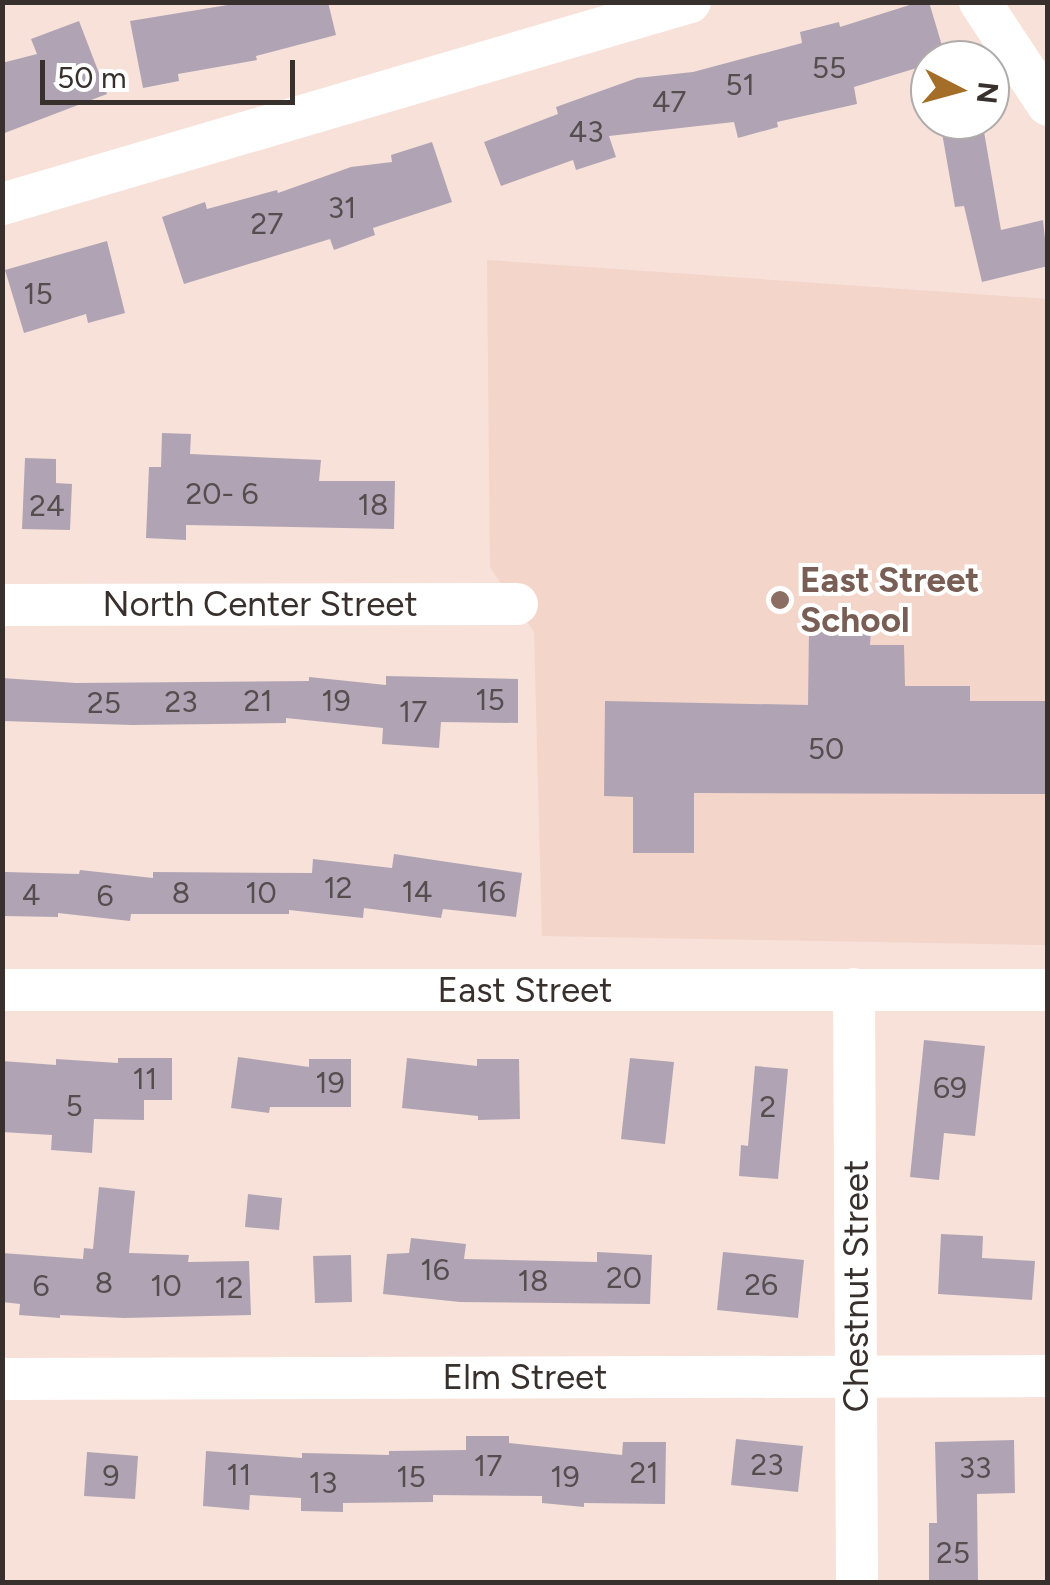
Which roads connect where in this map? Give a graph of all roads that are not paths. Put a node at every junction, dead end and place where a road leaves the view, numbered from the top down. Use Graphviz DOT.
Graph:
graph roads {
  1 [pos="690,2"];
  2 [pos="991,7"];
  3 [pos="1048,105"];
  4 [pos="2,204"];
  5 [pos="517,604"];
  6 [pos="2,605"];
  7 [pos="2,990"];
  8 [pos="854,990"];
  9 [pos="1048,990"];
  10 [pos="856,1376"];
  11 [pos="1048,1376"];
  12 [pos="2,1379"];
  13 [pos="857,1582"];
  1 -- 4 [label="street"];
  2 -- 3 [label="street"];
  5 -- 6 [label="street, North Center Street"];
  7 -- 8 [label="street, East Street"];
  8 -- 9 [label="street, East Street"];
  8 -- 10 [label="street, Chestnut Street"];
  10 -- 11 [label="street, Elm Street"];
  10 -- 12 [label="street, Elm Street"];
  10 -- 13 [label="street, Chestnut Street"];
}
